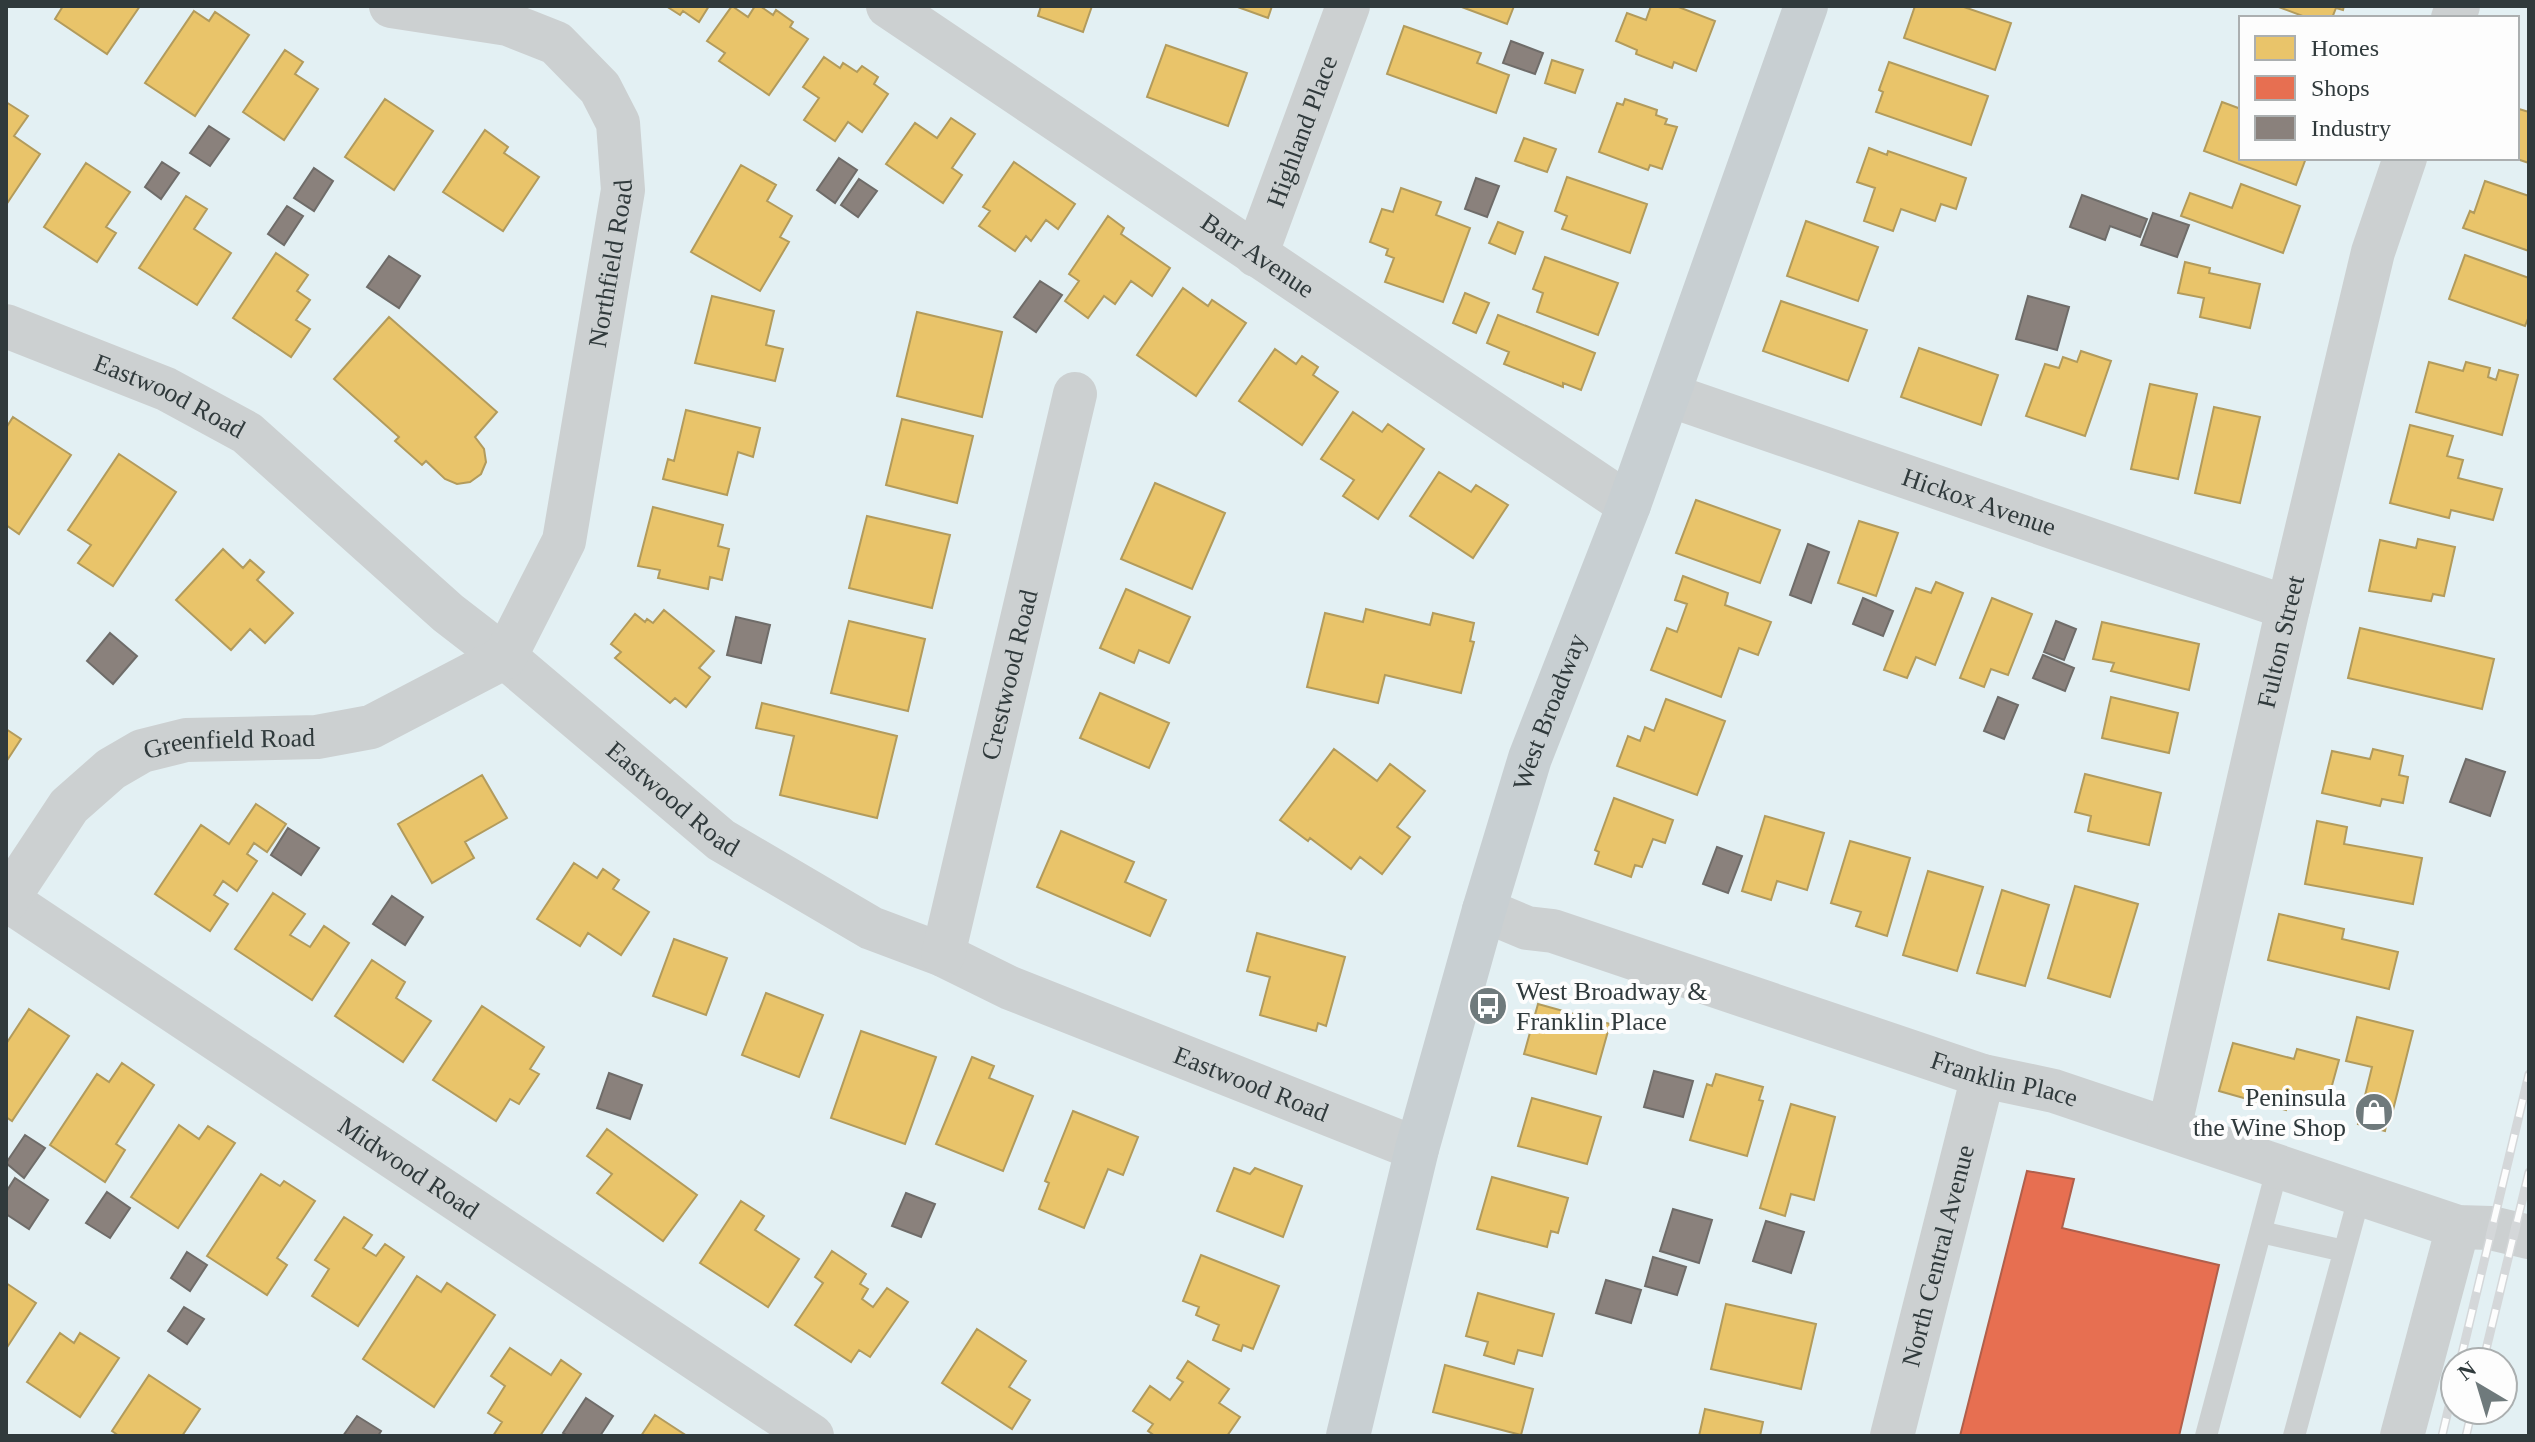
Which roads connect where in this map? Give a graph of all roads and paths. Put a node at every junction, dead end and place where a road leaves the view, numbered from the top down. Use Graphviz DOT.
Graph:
graph roads {
  1 [pos="391,6"];
  2 [pos="1348,6"];
  3 [pos="1806,6"];
  4 [pos="894,8"];
  5 [pos="2404,160"];
  6 [pos="1256,255"];
  7 [pos="6,326"];
  8 [pos="1075,394"];
  9 [pos="1669,395"];
  10 [pos="1629,505"];
  11 [pos="2288,608"];
  12 [pos="505,657"];
  13 [pos="6,900"];
  14 [pos="1484,910"];
  15 [pos="943,955"];
  16 [pos="1983,1076"];
  17 [pos="2169,1129"];
  18 [pos="1417,1149"];
  19 [pos="2278,1166"];
  20 [pos="2360,1194"];
  21 [pos="2458,1227"];
  22 [pos="2261,1232"];
  23 [pos="2529,1237"];
  24 [pos="2344,1251"];
  25 [pos="812,1436"];
  26 [pos="1348,1436"];
  27 [pos="1892,1436"];
  28 [pos="2206,1436"];
  29 [pos="2294,1436"];
  30 [pos="2402,1436"];
  1 -- 12 [label="street, Northfield Road"];
  2 -- 6 [label="street, Highland Place"];
  3 -- 9 [label="main road, West Broadway"];
  4 -- 6 [label="street, Barr Avenue"];
  5 -- 11 [label="street, Fulton Street"];
  6 -- 10 [label="street, Barr Avenue"];
  7 -- 12 [label="street, Eastwood Road"];
  8 -- 15 [label="street, Crestwood Road"];
  9 -- 10 [label="main road, West Broadway"];
  9 -- 11 [label="street, Hickox Avenue"];
  10 -- 14 [label="main road, West Broadway"];
  11 -- 17 [label="street, Fulton Street"];
  12 -- 13 [label="street, Greenfield Road"];
  12 -- 15 [label="street, Eastwood Road"];
  13 -- 25 [label="street, Midwood Road"];
  14 -- 16 [label="street, Franklin Place"];
  14 -- 18 [label="main road, West Broadway"];
  15 -- 18 [label="street, Eastwood Road"];
  16 -- 17 [label="street, Franklin Place"];
  16 -- 27 [label="street, North Central Avenue"];
  17 -- 19 [label="street, Franklin Place"];
  18 -- 26 [label="main road, West Broadway"];
  19 -- 20 [label="street, Franklin Place"];
  19 -- 22 [label="lane"];
  20 -- 21 [label="street, Franklin Place"];
  20 -- 24 [label="lane"];
  21 -- 23 [label="street, Franklin Place"];
  21 -- 30 [label="street"];
  22 -- 24 [label="lane"];
  22 -- 28 [label="lane"];
  24 -- 29 [label="lane"];
}
